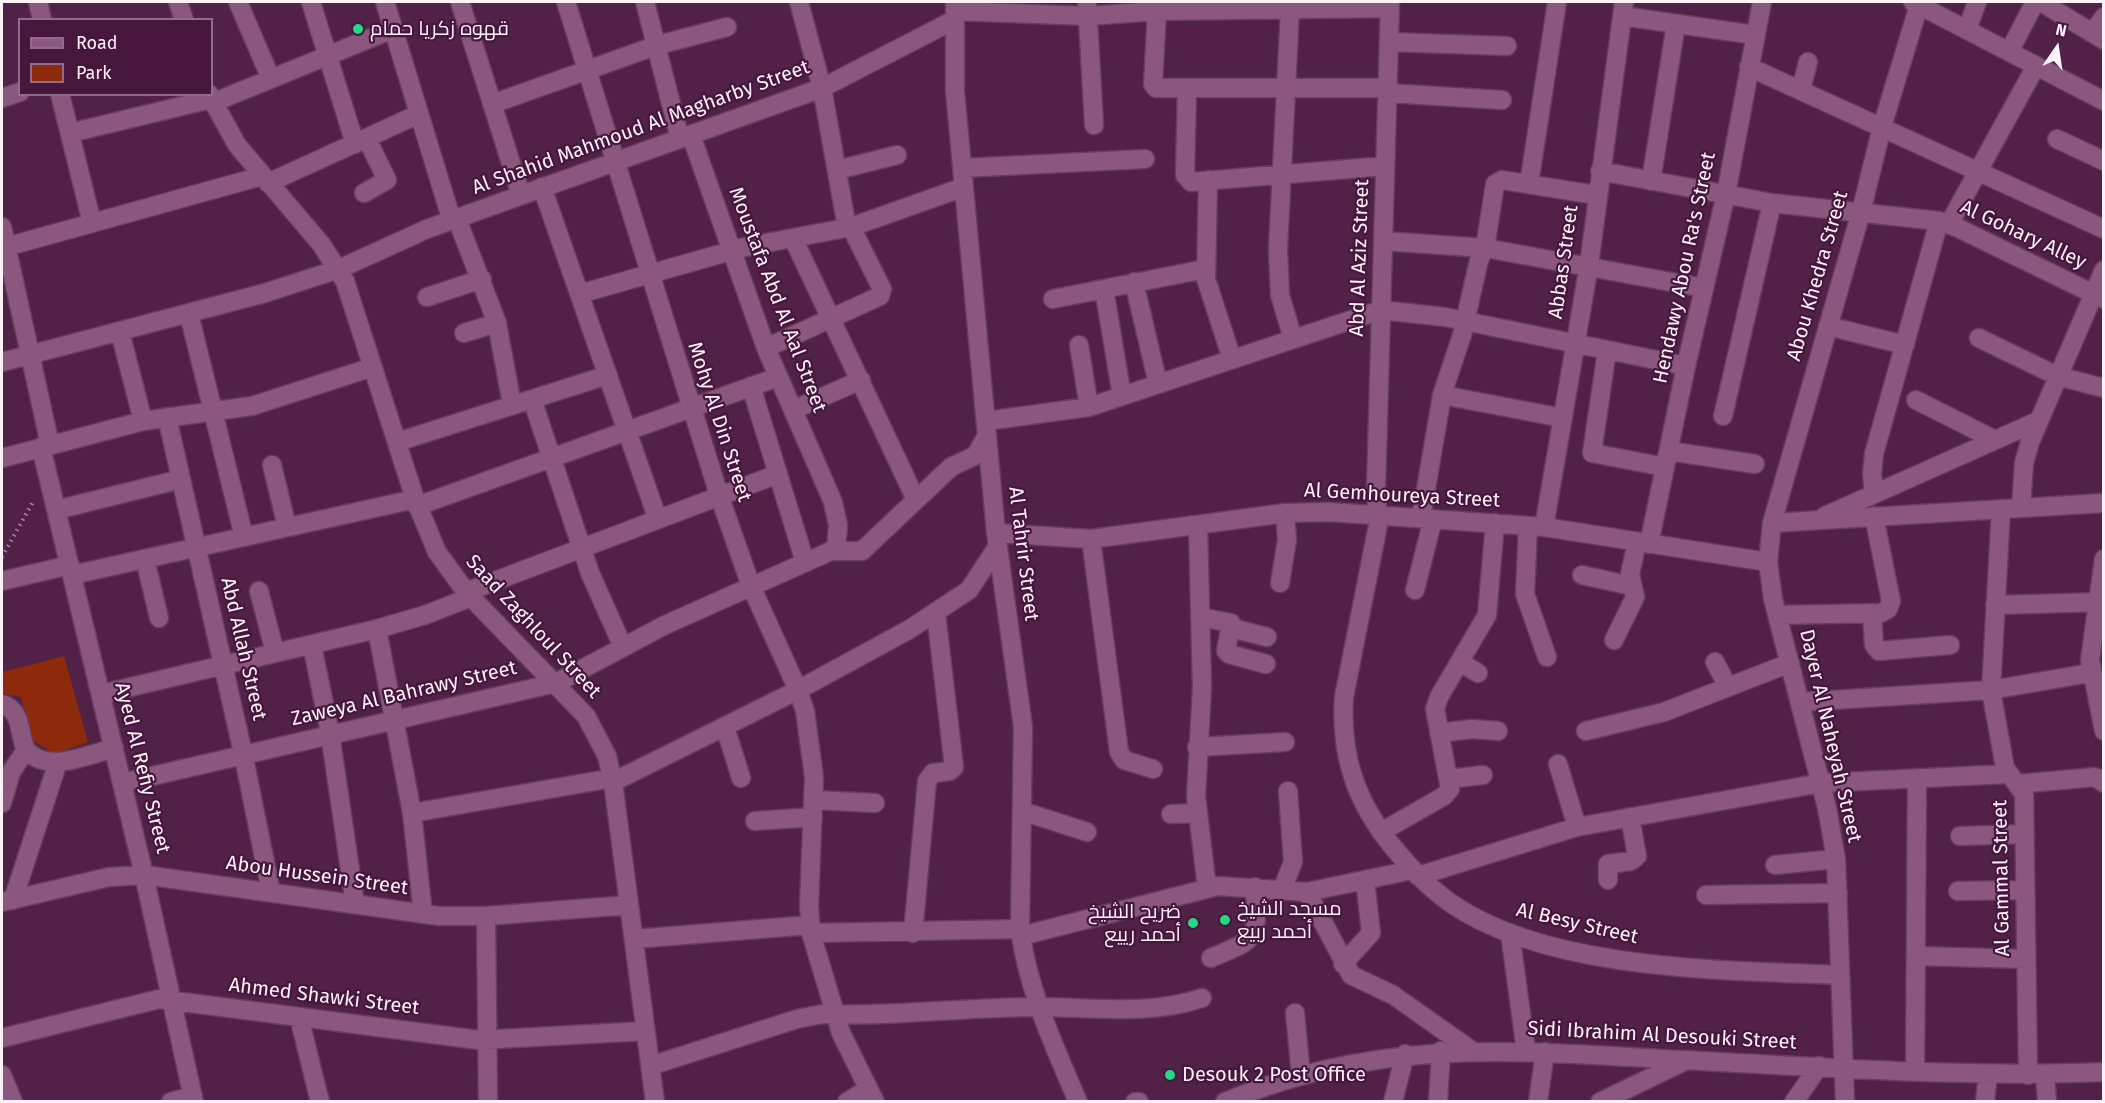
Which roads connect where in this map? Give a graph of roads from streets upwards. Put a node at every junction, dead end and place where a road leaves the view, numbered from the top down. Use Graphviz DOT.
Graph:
graph roads {
  1 [pos="178,2"];
  2 [pos="238,2"];
  3 [pos="311,2"];
  4 [pos="385,2"];
  5 [pos="460,2"];
  6 [pos="566,2"];
  7 [pos="645,2"];
  8 [pos="799,2"];
  9 [pos="1557,2"];
  10 [pos="1762,2"];
  11 [pos="1977,2"];
  12 [pos="2035,2"];
  13 [pos="2041,2"];
  14 [pos="1916,3"];
  15 [pos="1390,5"];
  16 [pos="1211,6"];
  17 [pos="1087,9"];
  18 [pos="1290,9"];
  19 [pos="1623,9"];
  20 [pos="955,11"];
  21 [pos="1157,11"];
  22 [pos="2103,16"];
  23 [pos="183,18"];
  24 [pos="1676,24"];
  25 [pos="727,27"];
  26 [pos="393,29"];
  27 [pos="1967,30"];
  28 [pos="1755,35"];
  29 [pos="2098,37"];
  30 [pos="1389,42"];
  31 [pos="658,45"];
  32 [pos="1506,46"];
  33 [pos="2009,52"];
  34 [pos="328,56"];
  35 [pos="1808,62"];
  36 [pos="2036,66"];
  37 [pos="1749,67"];
  38 [pos="586,71"];
  39 [pos="271,79"];
  40 [pos="822,88"];
  41 [pos="1187,88"];
  42 [pos="1286,88"];
  43 [pos="1801,90"];
  44 [pos="1388,91"];
  45 [pos="18,93"];
  46 [pos="61,96"];
  47 [pos="2,98"];
  48 [pos="211,99"];
  49 [pos="1502,100"];
  50 [pos="2103,101"];
  51 [pos="492,104"];
  52 [pos="419,114"];
  53 [pos="1094,125"];
  54 [pos="1882,126"];
  55 [pos="70,133"];
  56 [pos="686,136"];
  57 [pos="2057,139"];
  58 [pos="361,141"];
  59 [pos="897,155"];
  60 [pos="1145,159"];
  61 [pos="2103,161"];
  62 [pos="614,162"];
  63 [pos="1385,166"];
  64 [pos="962,168"];
  65 [pos="837,170"];
  66 [pos="1600,171"];
  67 [pos="1980,171"];
  68 [pos="1281,173"];
  69 [pos="265,180"];
  70 [pos="1208,180"];
  71 [pos="1651,180"];
  72 [pos="1529,184"];
  73 [pos="964,187"];
  74 [pos="542,188"];
  75 [pos="364,194"];
  76 [pos="1726,194"];
  77 [pos="521,195"];
  78 [pos="1596,195"];
  79 [pos="1772,203"];
  80 [pos="1861,212"];
  81 [pos="454,220"];
  82 [pos="92,223"];
  83 [pos="1944,223"];
  84 [pos="2,227"];
  85 [pos="849,228"];
  86 [pos="2103,229"];
  87 [pos="794,238"];
  88 [pos="1383,241"];
  89 [pos="4,247"];
  90 [pos="1485,248"];
  91 [pos="732,250"];
  92 [pos="1589,265"];
  93 [pos="339,269"];
  94 [pos="1205,269"];
  95 [pos="2103,270"];
  96 [pos="649,274"];
  97 [pos="482,279"];
  98 [pos="1134,282"];
  99 [pos="1704,288"];
  100 [pos="1104,289"];
  101 [pos="579,294"];
  102 [pos="2098,296"];
  103 [pos="427,297"];
  104 [pos="1053,299"];
  105 [pos="1381,310"];
  106 [pos="189,314"];
  107 [pos="832,319"];
  108 [pos="1466,321"];
  109 [pos="497,323"];
  110 [pos="1828,326"];
  111 [pos="120,332"];
  112 [pos="464,333"];
  113 [pos="1979,338"];
  114 [pos="1293,339"];
  115 [pos="1575,344"];
  116 [pos="1079,345"];
  117 [pos="1905,345"];
  118 [pos="766,348"];
  119 [pos="1607,350"];
  120 [pos="30,355"];
  121 [pos="1232,359"];
  122 [pos="2,362"];
  123 [pos="1686,366"];
  124 [pos="373,368"];
  125 [pos="608,375"];
  126 [pos="2056,376"];
  127 [pos="778,377"];
  128 [pos="861,380"];
  129 [pos="1158,384"];
  130 [pos="751,386"];
  131 [pos="2103,388"];
  132 [pos="1442,394"];
  133 [pos="1122,396"];
  134 [pos="532,399"];
  135 [pos="1916,400"];
  136 [pos="512,405"];
  137 [pos="1089,407"];
  138 [pos="691,408"];
  139 [pos="793,410"];
  140 [pos="213,412"];
  141 [pos="1723,416"];
  142 [pos="167,417"];
  143 [pos="1563,418"];
  144 [pos="143,421"];
  145 [pos="2038,421"];
  146 [pos="987,428"];
  147 [pos="627,430"];
  148 [pos="1995,440"];
  149 [pos="397,441"];
  150 [pos="46,446"];
  151 [pos="551,457"];
  152 [pos="2,458"];
  153 [pos="1667,459"];
  154 [pos="1755,464"];
  155 [pos="272,465"];
  156 [pos="778,474"];
  157 [pos="181,479"];
  158 [pos="1874,494"];
  159 [pos="719,495"];
  160 [pos="916,500"];
  161 [pos="416,502"];
  162 [pos="2103,503"];
  163 [pos="2021,508"];
  164 [pos="2001,509"];
  165 [pos="56,510"];
  166 [pos="1285,513"];
  167 [pos="1378,515"];
  168 [pos="1874,516"];
  169 [pos="657,517"];
  170 [pos="1427,518"];
  171 [pos="1815,520"];
  172 [pos="1772,523"];
  173 [pos="1495,524"];
  174 [pos="1198,525"];
  175 [pos="287,527"];
  176 [pos="1536,527"];
  177 [pos="244,537"];
  178 [pos="997,539"];
  179 [pos="1091,539"];
  180 [pos="1643,543"];
  181 [pos="581,547"];
  182 [pos="197,548"];
  183 [pos="836,550"];
  184 [pos="145,559"];
  185 [pos="2103,559"];
  186 [pos="805,562"];
  187 [pos="1768,562"];
  188 [pos="71,570"];
  189 [pos="1582,575"];
  190 [pos="2,581"];
  191 [pos="1280,583"];
  192 [pos="751,586"];
  193 [pos="1632,586"];
  194 [pos="1415,590"];
  195 [pos="259,591"];
  196 [pos="469,594"];
  197 [pos="2100,602"];
  198 [pos="1995,605"];
  199 [pos="936,613"];
  200 [pos="1872,613"];
  201 [pos="1778,615"];
  202 [pos="1200,616"];
  203 [pos="159,618"];
  204 [pos="1231,628"];
  205 [pos="377,629"];
  206 [pos="1267,637"];
  207 [pos="1614,640"];
  208 [pos="312,645"];
  209 [pos="1950,645"];
  210 [pos="623,647"];
  211 [pos="275,653"];
  212 [pos="1546,657"];
  213 [pos="1460,662"];
  214 [pos="1715,662"];
  215 [pos="1790,663"];
  216 [pos="1266,664"];
  217 [pos="224,665"];
  218 [pos="1478,673"];
  219 [pos="2095,680"];
  220 [pos="556,683"];
  221 [pos="1728,687"];
  222 [pos="798,690"];
  223 [pos="1991,690"];
  224 [pos="101,694"];
  225 [pos="1800,702"];
  226 [pos="2,705"];
  227 [pos="394,719"];
  228 [pos="725,726"];
  229 [pos="1498,731"];
  230 [pos="1586,731"];
  231 [pos="2103,731"];
  232 [pos="1439,733"];
  233 [pos="330,734"];
  234 [pos="1285,742"];
  235 [pos="1197,747"];
  236 [pos="114,748"];
  237 [pos="26,750"];
  238 [pos="243,753"];
  239 [pos="58,762"];
  240 [pos="1558,764"];
  241 [pos="1153,769"];
  242 [pos="1483,775"];
  243 [pos="741,778"];
  244 [pos="1917,778"];
  245 [pos="2102,778"];
  246 [pos="1449,779"];
  247 [pos="2013,779"];
  248 [pos="613,780"];
  249 [pos="122,783"];
  250 [pos="1821,783"];
  251 [pos="1288,791"];
  252 [pos="875,802"];
  253 [pos="2,803"];
  254 [pos="814,808"];
  255 [pos="1022,811"];
  256 [pos="412,813"];
  257 [pos="1196,813"];
  258 [pos="1171,814"];
  259 [pos="1630,817"];
  260 [pos="755,821"];
  261 [pos="1577,827"];
  262 [pos="1087,832"];
  263 [pos="1381,832"];
  264 [pos="2025,834"];
  265 [pos="1960,836"];
  266 [pos="1836,859"];
  267 [pos="1775,865"];
  268 [pos="1415,873"];
  269 [pos="144,875"];
  270 [pos="1365,880"];
  271 [pos="1608,880"];
  272 [pos="1255,887"];
  273 [pos="1207,888"];
  274 [pos="1282,890"];
  275 [pos="2025,890"];
  276 [pos="1958,891"];
  277 [pos="271,892"];
  278 [pos="1306,892"];
  279 [pos="1838,893"];
  280 [pos="1706,895"];
  281 [pos="7,901"];
  282 [pos="355,904"];
  283 [pos="629,905"];
  284 [pos="423,914"];
  285 [pos="486,916"];
  286 [pos="810,929"];
  287 [pos="1020,932"];
  288 [pos="913,933"];
  289 [pos="1510,933"];
  290 [pos="634,939"];
  291 [pos="1916,956"];
  292 [pos="1211,958"];
  293 [pos="2026,959"];
  294 [pos="1343,964"];
  295 [pos="1840,975"];
  296 [pos="1202,998"];
  297 [pos="171,999"];
  298 [pos="1037,1007"];
  299 [pos="1295,1013"];
  300 [pos="834,1015"];
  301 [pos="299,1017"];
  302 [pos="646,1031"];
  303 [pos="2,1038"];
  304 [pos="487,1040"];
  305 [pos="1471,1050"];
  306 [pos="1441,1051"];
  307 [pos="1526,1051"];
  308 [pos="1545,1052"];
  309 [pos="1405,1054"];
  310 [pos="1687,1060"];
  311 [pos="650,1066"];
  312 [pos="1819,1066"];
  313 [pos="1843,1068"];
  314 [pos="1915,1071"];
  315 [pos="2103,1072"];
  316 [pos="2,1074"];
  317 [pos="1988,1074"];
  318 [pos="2037,1074"];
  319 [pos="1301,1076"];
  320 [pos="872,1095"];
  321 [pos="193,1099"];
  322 [pos="13,1101"];
  323 [pos="171,1101"];
  324 [pos="320,1101"];
  325 [pos="488,1101"];
  326 [pos="655,1101"];
  327 [pos="847,1101"];
  328 [pos="1078,1101"];
  329 [pos="1225,1101"];
  330 [pos="1393,1101"];
  331 [pos="1438,1101"];
  332 [pos="1538,1101"];
  333 [pos="1600,1101"];
  334 [pos="1794,1101"];
  335 [pos="1845,1101"];
  336 [pos="1985,1101"];
  337 [pos="2047,1101"];
  1 -- 23 [label="street"];
  2 -- 39 [label="street"];
  3 -- 34 [label="street"];
  4 -- 26 [label="street"];
  5 -- 51 [label="street"];
  6 -- 38 [label="street, Mohy Al Din Street"];
  7 -- 31 [label="street, Moustafa Abd Al Aal Street"];
  8 -- 40 [label="street"];
  9 -- 72 [label="street"];
  10 -- 28 [label="street, Hendawy Abou Ra's Street"];
  11 -- 27 [label="street"];
  12 -- 33 [label="street"];
  13 -- 29 [label="street"];
  14 -- 27 [label="street"];
  14 -- 54 [label="street, Abou Khedra Street"];
  15 -- 18 [label="street, Al Shahid Mahmoud Al Magharby Street"];
  15 -- 30 [label="street, Abd Al Aziz Street"];
  16 -- 18 [label="street, Al Shahid Mahmoud Al Magharby Street"];
  16 -- 21 [label="street, Al Shahid Mahmoud Al Magharby Street"];
  17 -- 20 [label="street, Al Shahid Mahmoud Al Magharby Street"];
  17 -- 21 [label="street, Al Shahid Mahmoud Al Magharby Street"];
  17 -- 53 [label="street"];
  18 -- 42 [label="street"];
  19 -- 24 [label="street"];
  19 -- 66 [label="street, Abbas Street"];
  20 -- 40 [label="street, Al Shahid Mahmoud Al Magharby Street"];
  20 -- 64 [label="street, Al Tahrir Street"];
  21 -- 41 [label="street"];
  22 -- 29 [label="street"];
  24 -- 28 [label="street"];
  24 -- 71 [label="street"];
  25 -- 31 [label="street"];
  26 -- 34 [label="street"];
  26 -- 52 [label="street"];
  27 -- 33 [label="street"];
  28 -- 37 [label="street, Hendawy Abou Ra's Street"];
  30 -- 32 [label="street"];
  30 -- 44 [label="street, Abd Al Aziz Street"];
  31 -- 38 [label="street"];
  31 -- 56 [label="street, Moustafa Abd Al Aal Street"];
  33 -- 36 [label="street"];
  34 -- 39 [label="street"];
  34 -- 58 [label="street"];
  35 -- 43 [label="street"];
  36 -- 50 [label="street"];
  36 -- 67 [label="street"];
  37 -- 43 [label="street"];
  37 -- 76 [label="street, Hendawy Abou Ra's Street"];
  38 -- 51 [label="street"];
  38 -- 62 [label="street, Mohy Al Din Street"];
  39 -- 48 [label="street"];
  40 -- 56 [label="street, Al Shahid Mahmoud Al Magharby Street"];
  40 -- 65 [label="street"];
  41 -- 42 [label="street"];
  41 -- 70 [label="street"];
  42 -- 44 [label="street"];
  42 -- 68 [label="street"];
  43 -- 54 [label="street"];
  44 -- 49 [label="street"];
  44 -- 63 [label="street, Abd Al Aziz Street"];
  45 -- 47 [label="street"];
  46 -- 55 [label="street"];
  48 -- 55 [label="street"];
  48 -- 69 [label="street, Saad Zaghloul Street"];
  51 -- 77 [label="street"];
  52 -- 58 [label="street"];
  52 -- 81 [label="street"];
  54 -- 67 [label="street"];
  54 -- 80 [label="street, Abou Khedra Street"];
  55 -- 82 [label="street"];
  56 -- 62 [label="street, Al Shahid Mahmoud Al Magharby Street"];
  56 -- 91 [label="street, Moustafa Abd Al Aal Street"];
  57 -- 61 [label="street"];
  58 -- 69 [label="street"];
  58 -- 75 [label="street"];
  59 -- 65 [label="street"];
  60 -- 64 [label="street"];
  62 -- 74 [label="street, Al Shahid Mahmoud Al Magharby Street"];
  62 -- 96 [label="street, Mohy Al Din Street"];
  63 -- 68 [label="street"];
  63 -- 88 [label="street, Abd Al Aziz Street"];
  64 -- 73 [label="street, Al Tahrir Street"];
  65 -- 85 [label="street"];
  66 -- 71 [label="street, Al Gohary Alley"];
  66 -- 78 [label="street, Abbas Street"];
  67 -- 83 [label="street"];
  67 -- 86 [label="street"];
  68 -- 70 [label="street"];
  68 -- 114 [label="street"];
  69 -- 82 [label="street"];
  69 -- 93 [label="street, Saad Zaghloul Street"];
  70 -- 94 [label="street"];
  71 -- 76 [label="street, Al Gohary Alley"];
  72 -- 78 [label="street"];
  72 -- 90 [label="street"];
  73 -- 85 [label="street"];
  73 -- 146 [label="street, Al Tahrir Street"];
  74 -- 77 [label="street, Al Shahid Mahmoud Al Magharby Street"];
  74 -- 101 [label="street"];
  76 -- 79 [label="street, Al Gohary Alley"];
  76 -- 99 [label="street, Hendawy Abou Ra's Street"];
  77 -- 81 [label="street, Al Shahid Mahmoud Al Magharby Street"];
  78 -- 92 [label="street, Abbas Street"];
  79 -- 80 [label="street, Al Gohary Alley"];
  79 -- 141 [label="street"];
  80 -- 83 [label="street, Al Gohary Alley"];
  80 -- 110 [label="street, Abou Khedra Street"];
  81 -- 93 [label="street, Al Shahid Mahmoud Al Magharby Street"];
  81 -- 97 [label="street"];
  82 -- 89 [label="street"];
  83 -- 102 [label="street, Al Gohary Alley"];
  83 -- 117 [label="street"];
  84 -- 89 [label="street, Ayed Al Refiy Street"];
  85 -- 87 [label="street"];
  85 -- 107 [label="street"];
  87 -- 91 [label="street"];
  87 -- 107 [label="street"];
  88 -- 90 [label="street"];
  88 -- 105 [label="street, Abd Al Aziz Street"];
  89 -- 120 [label="street, Ayed Al Refiy Street"];
  90 -- 92 [label="street"];
  90 -- 108 [label="street"];
  91 -- 96 [label="street"];
  91 -- 118 [label="street, Moustafa Abd Al Aal Street"];
  92 -- 99 [label="street"];
  92 -- 115 [label="street, Abbas Street"];
  93 -- 106 [label="street, Al Shahid Mahmoud Al Magharby Street"];
  93 -- 124 [label="street, Saad Zaghloul Street"];
  94 -- 98 [label="street"];
  94 -- 121 [label="street"];
  95 -- 102 [label="street"];
  96 -- 101 [label="street"];
  96 -- 138 [label="street, Mohy Al Din Street"];
  97 -- 103 [label="street"];
  97 -- 109 [label="street"];
  98 -- 100 [label="street"];
  98 -- 129 [label="street"];
  99 -- 123 [label="street, Hendawy Abou Ra's Street"];
  100 -- 104 [label="street"];
  100 -- 133 [label="street"];
  101 -- 125 [label="street"];
  102 -- 126 [label="street"];
  105 -- 108 [label="street"];
  105 -- 114 [label="street"];
  105 -- 167 [label="street, Abd Al Aziz Street"];
  106 -- 111 [label="street, Al Shahid Mahmoud Al Magharby Street"];
  106 -- 140 [label="street"];
  107 -- 118 [label="street"];
  107 -- 128 [label="street"];
  108 -- 115 [label="street"];
  108 -- 132 [label="street"];
  109 -- 112 [label="street"];
  109 -- 136 [label="street"];
  110 -- 117 [label="street"];
  110 -- 172 [label="street, Abou Khedra Street"];
  111 -- 120 [label="street, Al Shahid Mahmoud Al Magharby Street"];
  111 -- 144 [label="street"];
  113 -- 126 [label="street"];
  114 -- 121 [label="street"];
  115 -- 119 [label="street"];
  115 -- 143 [label="street, Abbas Street"];
  116 -- 137 [label="street"];
  117 -- 158 [label="street"];
  118 -- 127 [label="street, Moustafa Abd Al Aal Street"];
  119 -- 123 [label="street"];
  119 -- 153 [label="street"];
  120 -- 122 [label="street, Al Shahid Mahmoud Al Magharby Street"];
  120 -- 150 [label="street, Ayed Al Refiy Street"];
  121 -- 129 [label="street"];
  123 -- 153 [label="street, Hendawy Abou Ra's Street"];
  124 -- 140 [label="street"];
  124 -- 149 [label="street, Saad Zaghloul Street"];
  125 -- 134 [label="street"];
  125 -- 147 [label="street"];
  126 -- 131 [label="street"];
  126 -- 145 [label="street"];
  127 -- 130 [label="street"];
  127 -- 139 [label="street, Moustafa Abd Al Aal Street"];
  128 -- 139 [label="street"];
  128 -- 160 [label="street"];
  129 -- 133 [label="street"];
  130 -- 138 [label="street"];
  130 -- 156 [label="street"];
  132 -- 143 [label="street"];
  132 -- 170 [label="street"];
  133 -- 137 [label="street"];
  134 -- 136 [label="street"];
  134 -- 151 [label="street"];
  135 -- 148 [label="street"];
  136 -- 149 [label="street"];
  137 -- 146 [label="street"];
  138 -- 147 [label="street"];
  138 -- 159 [label="street, Mohy Al Din Street"];
  139 -- 183 [label="street, Moustafa Abd Al Aal Street"];
  140 -- 142 [label="street"];
  140 -- 177 [label="street"];
  142 -- 144 [label="street"];
  142 -- 157 [label="street, Abd Allah Street"];
  143 -- 176 [label="street, Abbas Street"];
  144 -- 150 [label="street"];
  145 -- 148 [label="street"];
  145 -- 163 [label="street"];
  146 -- 160 [label="street, Zaweya Al Bahrawy Street"];
  146 -- 178 [label="street, Al Tahrir Street"];
  147 -- 151 [label="street"];
  147 -- 169 [label="street"];
  148 -- 158 [label="street"];
  149 -- 161 [label="street, Saad Zaghloul Street"];
  150 -- 152 [label="street"];
  150 -- 165 [label="street, Ayed Al Refiy Street"];
  151 -- 161 [label="street"];
  151 -- 181 [label="street"];
  153 -- 154 [label="street"];
  153 -- 180 [label="street, Hendawy Abou Ra's Street"];
  155 -- 175 [label="street"];
  156 -- 159 [label="street"];
  156 -- 186 [label="street"];
  157 -- 165 [label="street"];
  157 -- 182 [label="street, Abd Allah Street"];
  158 -- 171 [label="street"];
  159 -- 169 [label="street"];
  159 -- 192 [label="street, Mohy Al Din Street"];
  160 -- 183 [label="street, Zaweya Al Bahrawy Street"];
  161 -- 175 [label="street"];
  161 -- 196 [label="street, Saad Zaghloul Street"];
  162 -- 163 [label="street"];
  163 -- 164 [label="street"];
  164 -- 168 [label="street"];
  164 -- 198 [label="street, Al Gammal Street"];
  165 -- 188 [label="street, Ayed Al Refiy Street"];
  166 -- 167 [label="street, Al Gemhoureya Street"];
  166 -- 174 [label="street, Al Gemhoureya Street"];
  166 -- 191 [label="street"];
  167 -- 170 [label="street, Al Gemhoureya Street"];
  167 -- 263 [label="street, Al Besy Street"];
  168 -- 171 [label="street"];
  168 -- 200 [label="street"];
  169 -- 181 [label="street"];
  170 -- 173 [label="street, Al Gemhoureya Street"];
  170 -- 194 [label="street"];
  171 -- 172 [label="street"];
  172 -- 187 [label="street, Abou Khedra Street"];
  173 -- 176 [label="street, Al Gemhoureya Street"];
  173 -- 213 [label="street"];
  174 -- 179 [label="street, Al Gemhoureya Street"];
  174 -- 202 [label="street"];
  175 -- 177 [label="street"];
  176 -- 180 [label="street, Al Gemhoureya Street"];
  176 -- 212 [label="street, Abbas Street"];
  177 -- 182 [label="street"];
  178 -- 179 [label="street, Al Gemhoureya Street"];
  178 -- 199 [label="street"];
  178 -- 255 [label="street, Al Tahrir Street"];
  179 -- 241 [label="street"];
  180 -- 187 [label="street, Al Gemhoureya Street"];
  180 -- 193 [label="street, Hendawy Abou Ra's Street"];
  181 -- 196 [label="street"];
  181 -- 210 [label="street"];
  182 -- 184 [label="street"];
  182 -- 217 [label="street, Abd Allah Street"];
  183 -- 186 [label="street, Zaweya Al Bahrawy Street"];
  184 -- 188 [label="street"];
  184 -- 203 [label="street"];
  185 -- 197 [label="street"];
  186 -- 192 [label="street, Zaweya Al Bahrawy Street"];
  187 -- 201 [label="street, Dayer Al Naheyah Street"];
  188 -- 190 [label="street"];
  188 -- 224 [label="street, Ayed Al Refiy Street"];
  189 -- 193 [label="street"];
  192 -- 210 [label="street, Zaweya Al Bahrawy Street"];
  192 -- 222 [label="street, Mohy Al Din Street"];
  193 -- 207 [label="street, Hendawy Abou Ra's Street"];
  195 -- 211 [label="street"];
  196 -- 205 [label="street"];
  196 -- 220 [label="street, Saad Zaghloul Street"];
  197 -- 198 [label="street"];
  197 -- 219 [label="street"];
  198 -- 223 [label="street, Al Gammal Street"];
  199 -- 222 [label="street"];
  199 -- 288 [label="street"];
  200 -- 201 [label="street"];
  200 -- 209 [label="street"];
  201 -- 215 [label="street, Dayer Al Naheyah Street"];
  202 -- 204 [label="street"];
  202 -- 235 [label="street"];
  204 -- 206 [label="street"];
  204 -- 216 [label="street"];
  205 -- 208 [label="street"];
  205 -- 227 [label="street"];
  208 -- 211 [label="street"];
  208 -- 233 [label="street"];
  210 -- 220 [label="street, Zaweya Al Bahrawy Street"];
  211 -- 217 [label="street"];
  213 -- 218 [label="street"];
  213 -- 232 [label="street"];
  214 -- 221 [label="street"];
  215 -- 221 [label="street"];
  215 -- 225 [label="street, Dayer Al Naheyah Street"];
  217 -- 224 [label="street"];
  217 -- 238 [label="street, Abd Allah Street"];
  219 -- 223 [label="street"];
  219 -- 231 [label="street"];
  220 -- 227 [label="street, Zaweya Al Bahrawy Street"];
  220 -- 248 [label="street, Saad Zaghloul Street"];
  221 -- 230 [label="street"];
  222 -- 228 [label="street"];
  222 -- 254 [label="street, Mohy Al Din Street"];
  223 -- 225 [label="street"];
  223 -- 247 [label="street, Al Gammal Street"];
  224 -- 236 [label="street, Ayed Al Refiy Street"];
  225 -- 250 [label="street, Dayer Al Naheyah Street"];
  226 -- 237 [label="street"];
  227 -- 233 [label="street, Zaweya Al Bahrawy Street"];
  227 -- 256 [label="street"];
  228 -- 243 [label="street"];
  228 -- 248 [label="street"];
  229 -- 232 [label="street"];
  232 -- 246 [label="street"];
  233 -- 238 [label="street, Zaweya Al Bahrawy Street"];
  233 -- 282 [label="street"];
  234 -- 235 [label="street"];
  235 -- 257 [label="street"];
  236 -- 239 [label="street"];
  236 -- 249 [label="street, Ayed Al Refiy Street"];
  237 -- 239 [label="street"];
  237 -- 253 [label="street"];
  238 -- 249 [label="street, Zaweya Al Bahrawy Street"];
  238 -- 277 [label="street, Abd Allah Street"];
  239 -- 281 [label="street"];
  240 -- 261 [label="street"];
  242 -- 246 [label="street"];
  244 -- 247 [label="street"];
  244 -- 250 [label="street"];
  244 -- 291 [label="street"];
  245 -- 247 [label="street"];
  246 -- 263 [label="street"];
  247 -- 264 [label="street, Al Gammal Street"];
  248 -- 256 [label="street"];
  248 -- 283 [label="street, Saad Zaghloul Street"];
  249 -- 269 [label="street, Ayed Al Refiy Street"];
  250 -- 259 [label="street"];
  250 -- 266 [label="street, Dayer Al Naheyah Street"];
  251 -- 274 [label="street"];
  252 -- 254 [label="street"];
  254 -- 260 [label="street"];
  254 -- 286 [label="street, Mohy Al Din Street"];
  255 -- 262 [label="street"];
  255 -- 287 [label="street, Al Tahrir Street"];
  256 -- 284 [label="street"];
  257 -- 258 [label="street"];
  257 -- 273 [label="street"];
  259 -- 261 [label="street"];
  259 -- 271 [label="street"];
  261 -- 268 [label="street"];
  263 -- 268 [label="street, Al Besy Street"];
  264 -- 265 [label="street"];
  264 -- 275 [label="street, Al Gammal Street"];
  266 -- 267 [label="street"];
  266 -- 279 [label="street, Dayer Al Naheyah Street"];
  268 -- 270 [label="street"];
  268 -- 289 [label="street, Al Besy Street"];
  269 -- 277 [label="street, Abou Hussein Street"];
  269 -- 281 [label="street, Abou Hussein Street"];
  269 -- 297 [label="street, Ayed Al Refiy Street"];
  270 -- 278 [label="street"];
  270 -- 294 [label="street"];
  272 -- 273 [label="street"];
  272 -- 274 [label="street"];
  272 -- 292 [label="street"];
  273 -- 287 [label="street"];
  274 -- 278 [label="street"];
  275 -- 276 [label="street"];
  275 -- 293 [label="street, Al Gammal Street"];
  277 -- 282 [label="street, Abou Hussein Street"];
  278 -- 294 [label="street"];
  279 -- 280 [label="street"];
  279 -- 295 [label="street, Dayer Al Naheyah Street"];
  282 -- 284 [label="street, Abou Hussein Street"];
  283 -- 285 [label="street, Abou Hussein Street"];
  283 -- 290 [label="street, Saad Zaghloul Street"];
  284 -- 285 [label="street, Abou Hussein Street"];
  285 -- 304 [label="street"];
  286 -- 288 [label="street"];
  286 -- 290 [label="street"];
  286 -- 300 [label="street, Mohy Al Din Street"];
  287 -- 288 [label="street"];
  287 -- 298 [label="street, Al Tahrir Street"];
  289 -- 295 [label="street, Al Besy Street"];
  289 -- 307 [label="street"];
  290 -- 302 [label="street, Saad Zaghloul Street"];
  291 -- 293 [label="street"];
  291 -- 314 [label="street"];
  293 -- 318 [label="street, Al Gammal Street"];
  294 -- 305 [label="street"];
  295 -- 313 [label="street, Dayer Al Naheyah Street"];
  296 -- 298 [label="street"];
  297 -- 301 [label="street, Ahmed Shawki Street"];
  297 -- 303 [label="street, Ahmed Shawki Street"];
  297 -- 321 [label="street, Ayed Al Refiy Street"];
  298 -- 300 [label="street"];
  298 -- 328 [label="street, Al Tahrir Street"];
  299 -- 319 [label="street"];
  300 -- 311 [label="street"];
  300 -- 320 [label="street, Mohy Al Din Street"];
  301 -- 304 [label="street, Ahmed Shawki Street"];
  301 -- 324 [label="street"];
  302 -- 304 [label="street, Ahmed Shawki Street"];
  302 -- 311 [label="street, Saad Zaghloul Street"];
  304 -- 325 [label="street"];
  305 -- 306 [label="street, Sidi Ibrahim Al Desouki Street"];
  305 -- 307 [label="street, Sidi Ibrahim Al Desouki Street"];
  306 -- 309 [label="street, Sidi Ibrahim Al Desouki Street"];
  306 -- 331 [label="street"];
  307 -- 308 [label="street, Sidi Ibrahim Al Desouki Street"];
  308 -- 310 [label="street, Sidi Ibrahim Al Desouki Street"];
  308 -- 332 [label="street"];
  309 -- 319 [label="street, Sidi Ibrahim Al Desouki Street"];
  309 -- 330 [label="street"];
  310 -- 312 [label="street, Sidi Ibrahim Al Desouki Street"];
  310 -- 333 [label="street"];
  311 -- 326 [label="street, Saad Zaghloul Street"];
  312 -- 313 [label="street, Sidi Ibrahim Al Desouki Street"];
  312 -- 334 [label="street"];
  313 -- 314 [label="street, Sidi Ibrahim Al Desouki Street"];
  313 -- 335 [label="street, Dayer Al Naheyah Street"];
  314 -- 317 [label="street, Sidi Ibrahim Al Desouki Street"];
  315 -- 318 [label="street, Sidi Ibrahim Al Desouki Street"];
  316 -- 322 [label="street"];
  317 -- 318 [label="street, Sidi Ibrahim Al Desouki Street"];
  317 -- 336 [label="street"];
  318 -- 337 [label="street, Al Gammal Street"];
  319 -- 329 [label="street, Sidi Ibrahim Al Desouki Street"];
  320 -- 327 [label="street"];
  321 -- 323 [label="street"];
}
